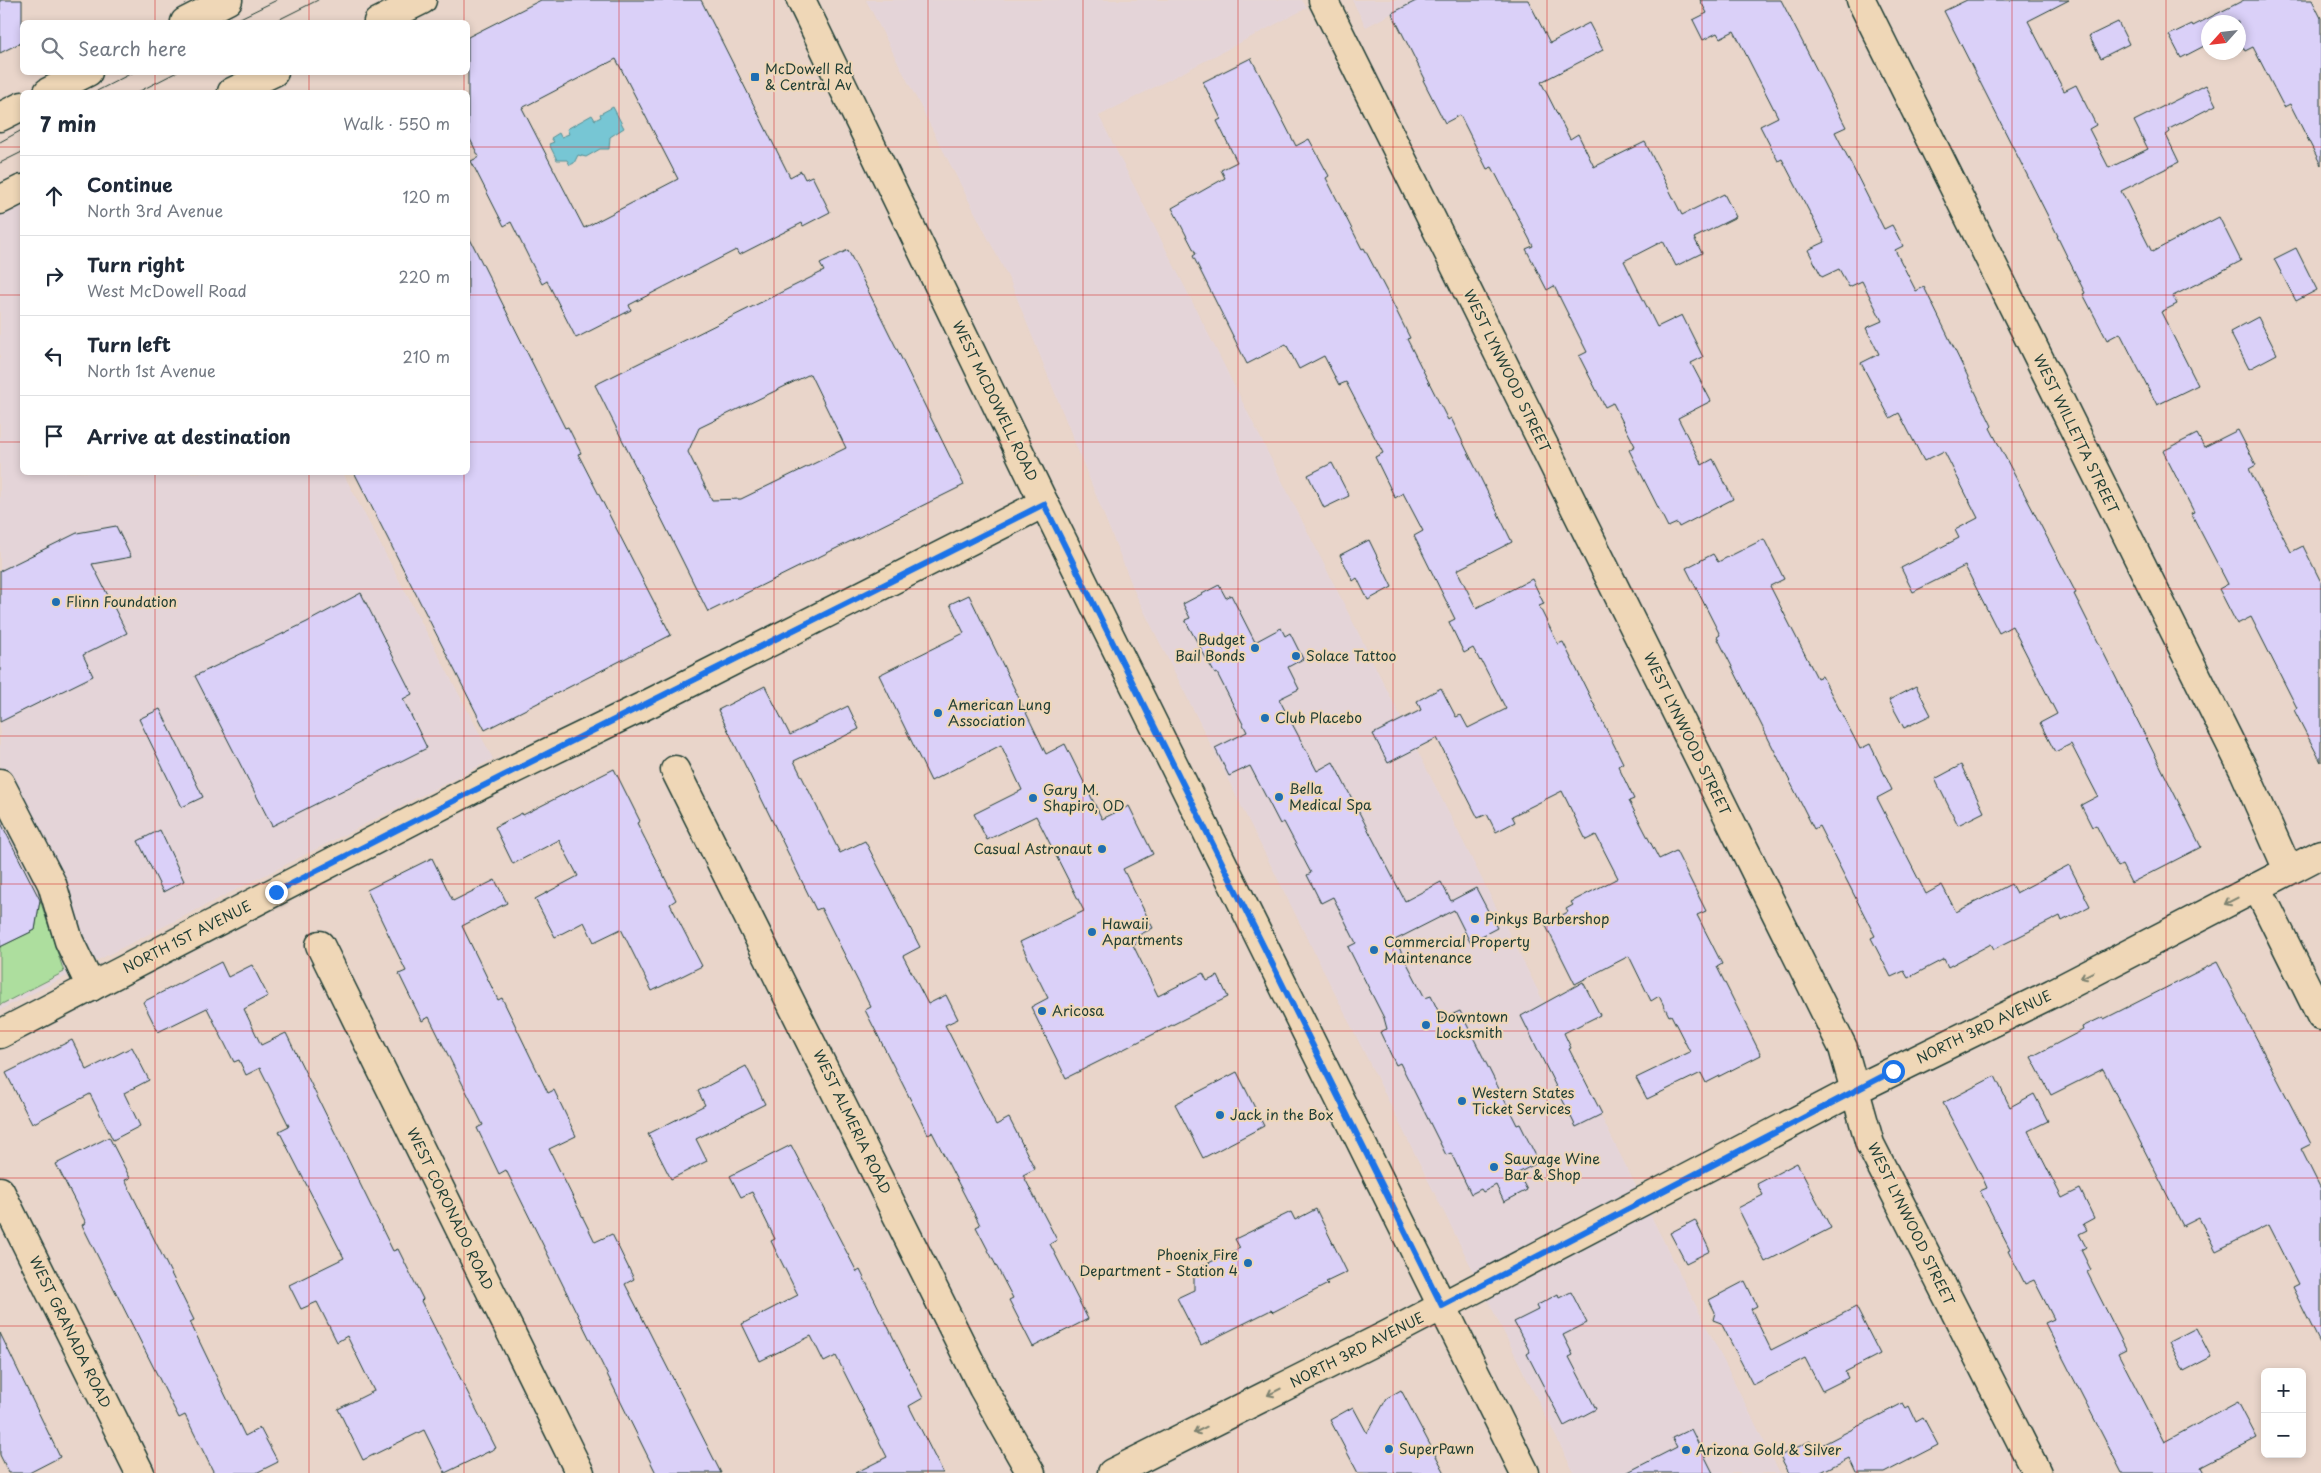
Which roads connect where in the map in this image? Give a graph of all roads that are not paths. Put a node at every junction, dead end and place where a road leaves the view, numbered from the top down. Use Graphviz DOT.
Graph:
graph roads {
  1 [pos="228,0"];
  2 [pos="422,0"];
  3 [pos="802,0"];
  4 [pos="1323,0"];
  5 [pos="1861,0"];
  6 [pos="189,20"];
  7 [pos="382,20"];
  8 [pos="82,75"];
  9 [pos="268,75"];
  10 [pos="52,90"];
  11 [pos="236,90"];
  12 [pos="20,107"];
  13 [pos="0,117"];
  14 [pos="20,190"];
  15 [pos="0,200"];
  16 [pos="1044,504"];
  17 [pos="676,770"];
  18 [pos="0,783"];
  19 [pos="2321,854"];
  20 [pos="2288,870"];
  21 [pos="2257,887"];
  22 [pos="320,945"];
  23 [pos="91,987"];
  24 [pos="2321,1016"];
  25 [pos="0,1034"];
  26 [pos="1855,1090"];
  27 [pos="0,1191"];
  28 [pos="1442,1306"];
  29 [pos="140,1473"];
  30 [pos="580,1473"];
  31 [pos="1031,1473"];
  32 [pos="1112,1473"];
  33 [pos="1524,1473"];
  34 [pos="2037,1473"];
  1 -- 6 [label="street"];
  2 -- 7 [label="street"];
  3 -- 16 [label="street, WEST MCDOWELL ROAD"];
  4 -- 26 [label="street, WEST LYNWOOD STREET"];
  5 -- 20 [label="street, WEST WILLETTA STREET"];
  8 -- 10 [label="street"];
  9 -- 11 [label="street"];
  12 -- 13 [label="street"];
  14 -- 15 [label="street"];
  16 -- 23 [label="street, NORTH 1ST AVENUE"];
  16 -- 28 [label="street, WEST MCDOWELL ROAD"];
  17 -- 31 [label="street, WEST ALMERIA ROAD"];
  18 -- 23 [label="street"];
  19 -- 20 [label="street, NORTH 3RD AVENUE"];
  20 -- 21 [label="street, NORTH 3RD AVENUE"];
  21 -- 24 [label="street"];
  21 -- 26 [label="street, NORTH 3RD AVENUE, one-way"];
  22 -- 30 [label="street, WEST CORONADO ROAD"];
  23 -- 25 [label="street, NORTH 1ST AVENUE"];
  26 -- 28 [label="street, NORTH 3RD AVENUE"];
  26 -- 34 [label="street, WEST LYNWOOD STREET"];
  27 -- 29 [label="street, WEST GRANADA ROAD"];
  28 -- 32 [label="street, NORTH 3RD AVENUE, one-way"];
  28 -- 33 [label="street, WEST MCDOWELL ROAD"];
}
